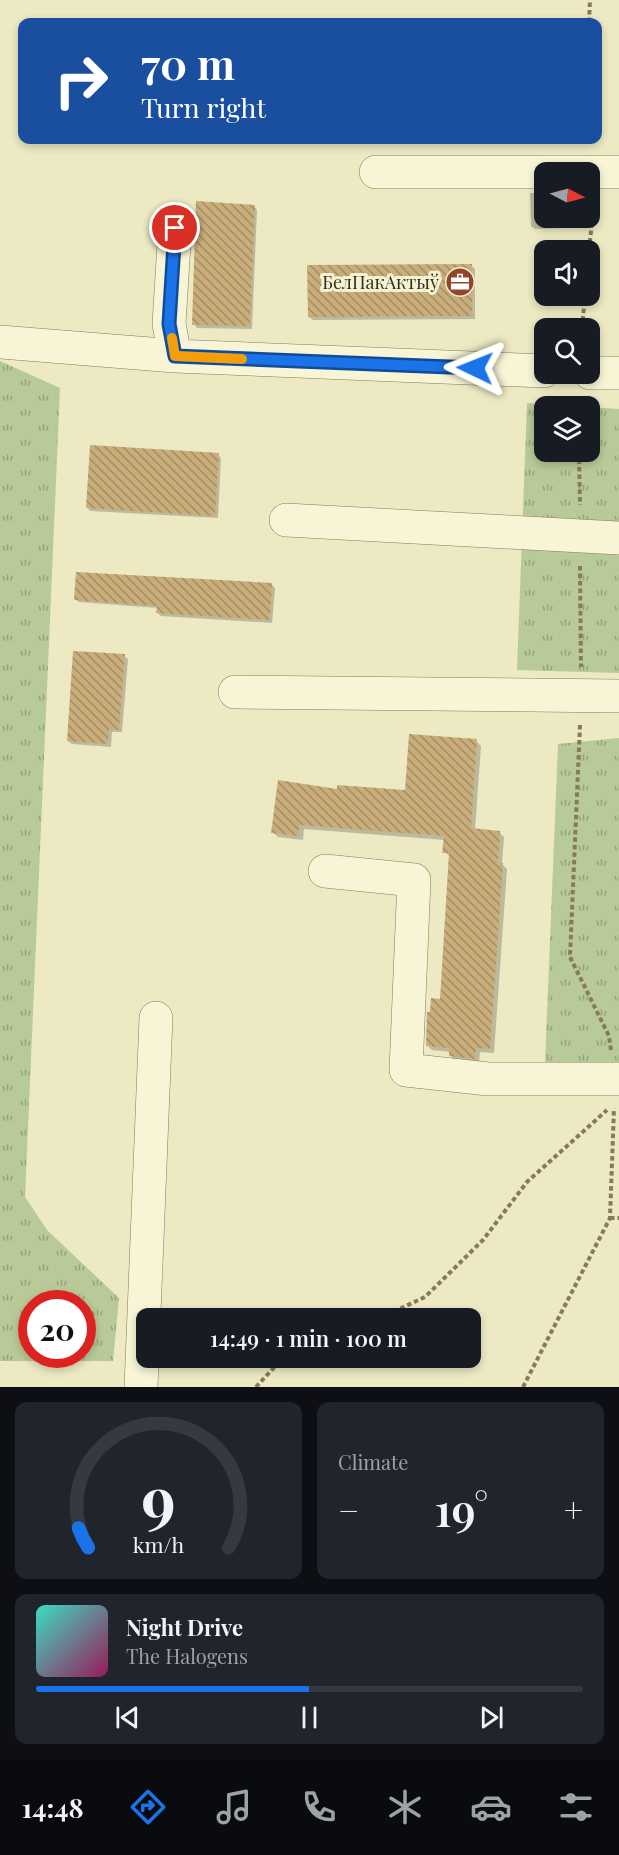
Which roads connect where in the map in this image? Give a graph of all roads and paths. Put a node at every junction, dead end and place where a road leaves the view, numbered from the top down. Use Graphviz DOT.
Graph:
graph roads {
  1 [pos="590,0"];
  2 [pos="589,18"];
  3 [pos="376,172"];
  4 [pos="619,172"];
  5 [pos="175,228"];
  6 [pos="0,342"];
  7 [pos="175,356"];
  8 [pos="534,371"];
  9 [pos="600,373"];
  10 [pos="619,374"];
  11 [pos="579,462"];
  12 [pos="286,520"];
  13 [pos="580,535"];
  14 [pos="619,538"];
  15 [pos="235,692"];
  16 [pos="581,695"];
  17 [pos="619,696"];
  18 [pos="325,871"];
  19 [pos="156,1018"];
  20 [pos="617,1079"];
  21 [pos="610,1218"];
  22 [pos="619,1218"];
  23 [pos="401,1308"];
  24 [pos="274,1368"];
  25 [pos="141,1387"];
  26 [pos="256,1387"];
  27 [pos="523,1387"];
  1 -- 2 [label="path"];
  3 -- 4 [label="lane"];
  5 -- 7 [label="lane"];
  6 -- 7 [label="lane"];
  7 -- 8 [label="lane"];
  9 -- 10 [label="lane"];
  11 -- 13 [label="path"];
  12 -- 13 [label="lane"];
  13 -- 14 [label="lane"];
  13 -- 16 [label="path"];
  15 -- 16 [label="lane"];
  16 -- 17 [label="lane"];
  16 -- 20 [label="path"];
  18 -- 20 [label="lane"];
  19 -- 25 [label="lane"];
  21 -- 22 [label="path"];
  21 -- 23 [label="path"];
  21 -- 27 [label="path"];
  24 -- 26 [label="path"];
}
